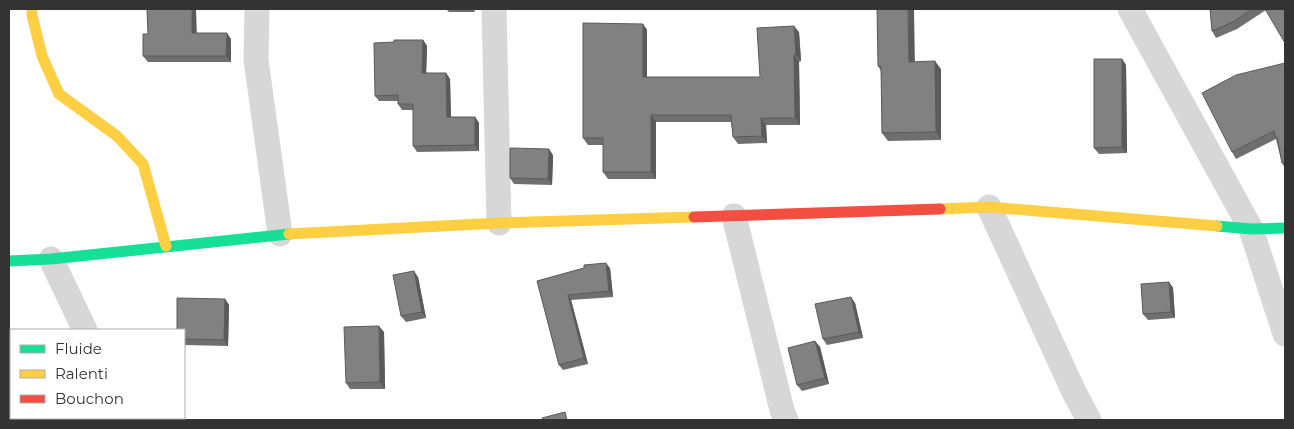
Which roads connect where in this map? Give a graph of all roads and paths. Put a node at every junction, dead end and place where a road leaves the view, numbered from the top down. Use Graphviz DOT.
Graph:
graph roads {
  1 [pos="32,9"];
  2 [pos="256,9"];
  3 [pos="494,9"];
  4 [pos="1130,9"];
  5 [pos="989,207"];
  6 [pos="734,216"];
  7 [pos="499,223"];
  8 [pos="1285,228"];
  9 [pos="1251,229"];
  10 [pos="280,234"];
  11 [pos="166,246"];
  12 [pos="51,259"];
  13 [pos="9,261"];
  14 [pos="85,329"];
  15 [pos="1285,334"];
  16 [pos="786,420"];
  17 [pos="1089,420"];
  1 -- 11 [label="street"];
  2 -- 10 [label="street"];
  3 -- 7 [label="street"];
  4 -- 9 [label="street"];
  5 -- 6 [label="street"];
  5 -- 9 [label="street"];
  5 -- 17 [label="street"];
  6 -- 7 [label="street"];
  6 -- 16 [label="street"];
  7 -- 10 [label="street"];
  8 -- 9 [label="street"];
  9 -- 15 [label="street"];
  10 -- 11 [label="street"];
  11 -- 12 [label="street"];
  12 -- 13 [label="street"];
  12 -- 14 [label="street"];
}
